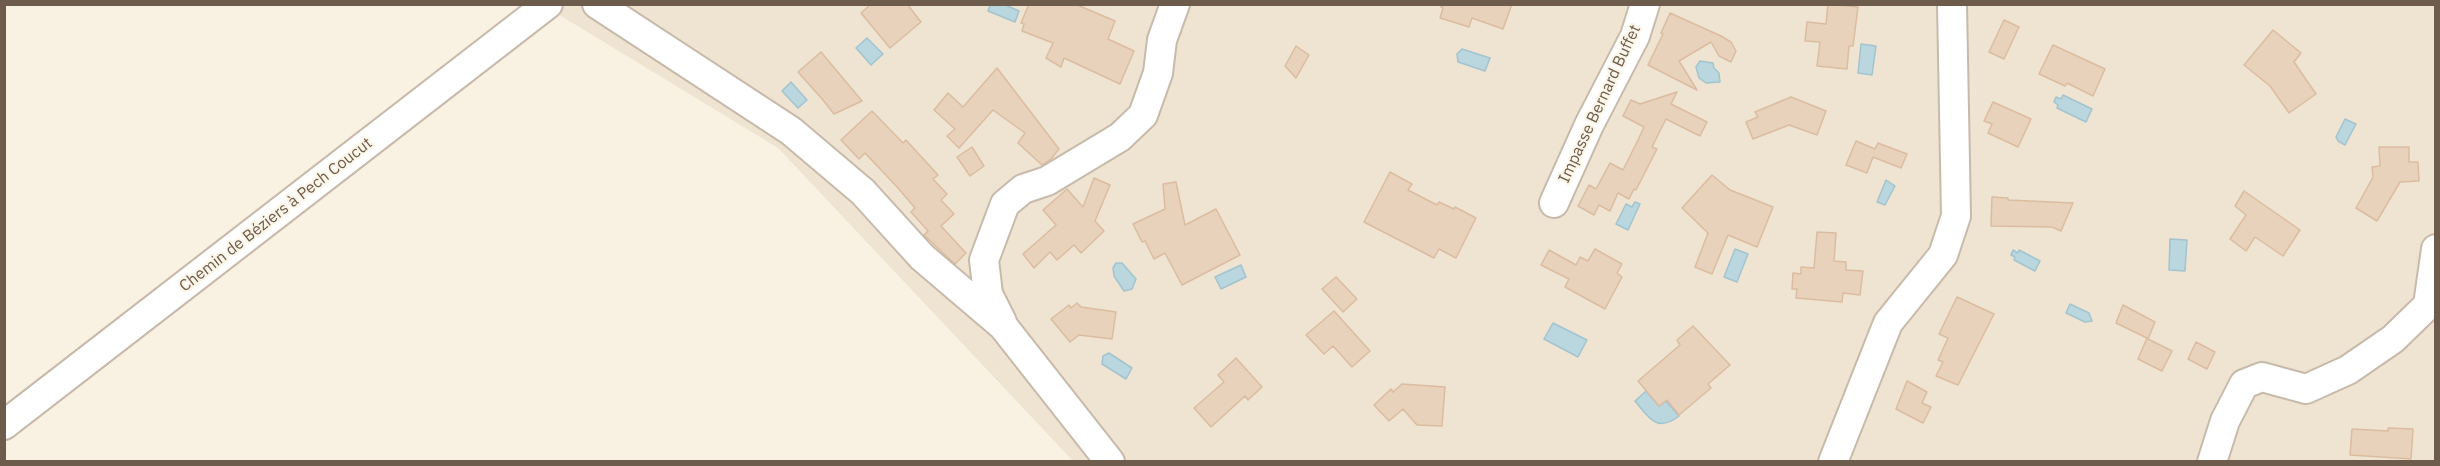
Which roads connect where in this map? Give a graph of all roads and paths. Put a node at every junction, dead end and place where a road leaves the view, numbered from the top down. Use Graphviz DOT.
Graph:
graph roads {
  1 [pos="548,4"];
  2 [pos="597,4"];
  3 [pos="1175,4"];
  4 [pos="1646,4"];
  5 [pos="1952,4"];
  6 [pos="1554,203"];
  7 [pos="2436,249"];
  8 [pos="1004,326"];
  9 [pos="4,426"];
  10 [pos="1110,462"];
  11 [pos="1833,462"];
  12 [pos="2212,462"];
  1 -- 9 [label="street, Chemin de Béziers à Pech Coucut"];
  2 -- 8 [label="street"];
  3 -- 8 [label="street"];
  4 -- 6 [label="street, Impasse Bernard Buffet"];
  5 -- 11 [label="street"];
  7 -- 12 [label="street"];
  8 -- 10 [label="street"];
}
